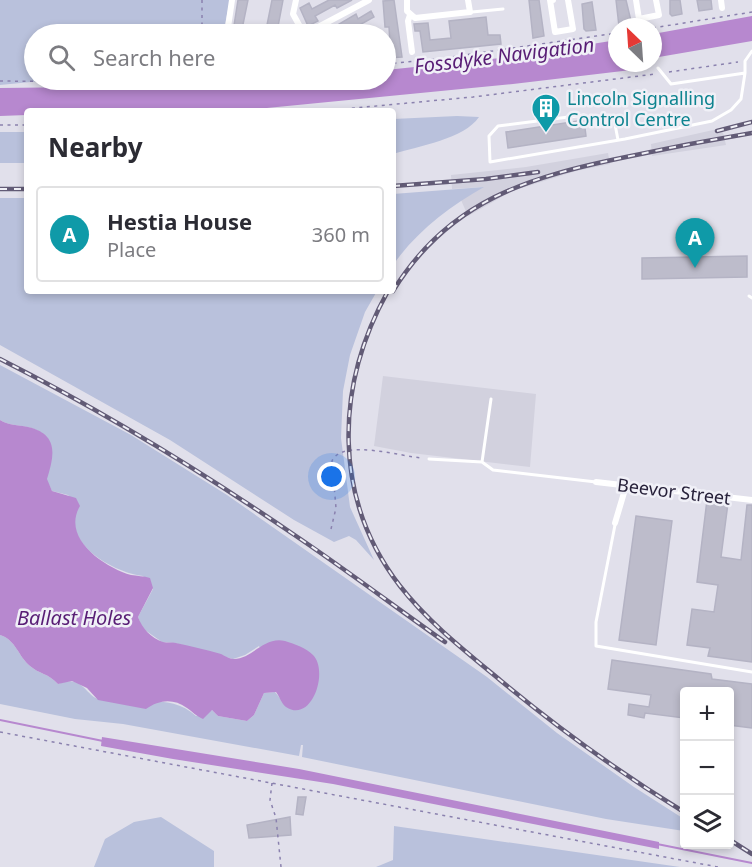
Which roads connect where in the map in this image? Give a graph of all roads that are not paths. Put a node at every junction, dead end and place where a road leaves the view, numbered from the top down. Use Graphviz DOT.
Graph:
graph roads {
  1 [pos="232,0"];
  2 [pos="296,0"];
  3 [pos="369,0"];
  4 [pos="407,0"];
  5 [pos="468,0"];
  6 [pos="553,0"];
  7 [pos="568,0"];
  8 [pos="636,0"];
  9 [pos="656,0"];
  10 [pos="721,0"];
  11 [pos="360,2"];
  12 [pos="722,8"];
  13 [pos="503,9"];
  14 [pos="470,12"];
  15 [pos="410,15"];
  16 [pos="228,24"];
  17 [pos="298,24"];
  18 [pos="322,24"];
  19 [pos="752,51"];
  20 [pos="412,52"];
  21 [pos="661,72"];
  22 [pos="745,73"];
  23 [pos="618,140"];
  24 [pos="491,399"];
  25 [pos="429,459"];
  26 [pos="482,462"];
  27 [pos="596,482"];
  28 [pos="626,486"];
  29 [pos="752,500"];
  30 [pos="615,523"];
  31 [pos="752,672"];
  1 -- 16 [label="street"];
  2 -- 17 [label="street"];
  3 -- 11 [label="street"];
  4 -- 15 [label="street"];
  5 -- 14 [label="street"];
  6 -- 7 [label="street"];
  8 -- 9 [label="street"];
  10 -- 12 [label="street"];
  11 -- 18 [label="street"];
  13 -- 14 [label="lane"];
  14 -- 15 [label="street"];
  15 -- 20 [label="street"];
  19 -- 22 [label="lane"];
  21 -- 22 [label="lane"];
  22 -- 23 [label="lane"];
  23 -- 23 [label="lane"];
  24 -- 26 [label="lane"];
  25 -- 26 [label="lane"];
  26 -- 27 [label="lane"];
  27 -- 28 [label="street, Beevor Street"];
  28 -- 29 [label="street, Beevor Street"];
  28 -- 30 [label="street"];
  30 -- 31 [label="lane"];
}
